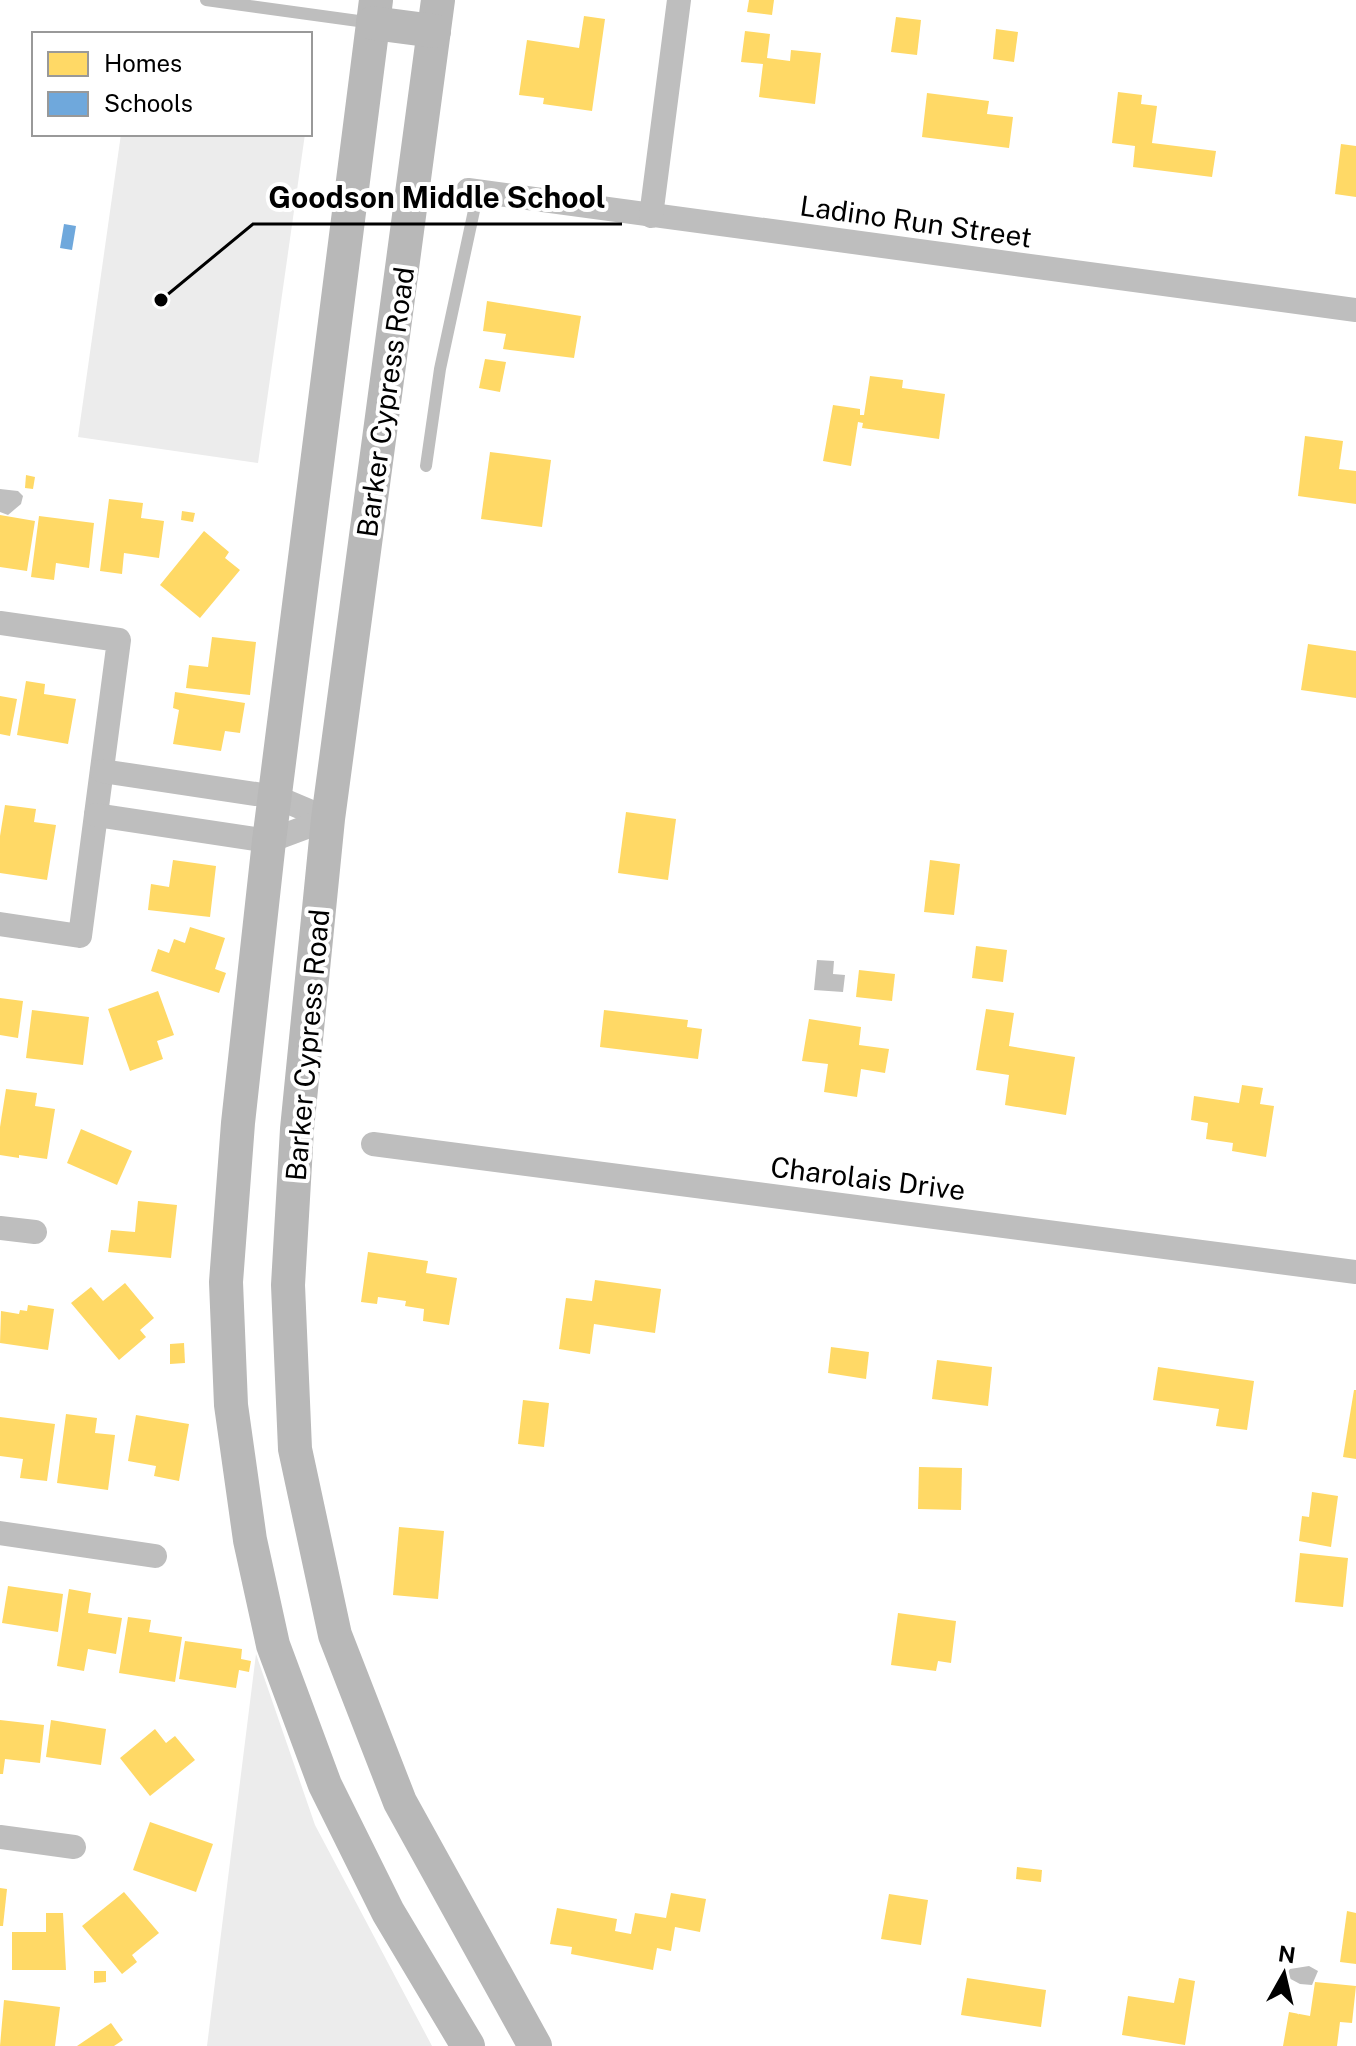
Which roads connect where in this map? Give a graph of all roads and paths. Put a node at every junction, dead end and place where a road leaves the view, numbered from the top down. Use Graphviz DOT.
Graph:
graph roads {
  1 [pos="206,0"];
  2 [pos="679,0"];
  3 [pos="375,12"];
  4 [pos="436,16"];
  5 [pos="473,191"];
  6 [pos="651,216"];
  7 [pos="1356,310"];
  8 [pos="426,466"];
  9 [pos="0,623"];
  10 [pos="102,771"];
  11 [pos="276,797"];
  12 [pos="96,815"];
  13 [pos="328,819"];
  14 [pos="269,841"];
  15 [pos="0,924"];
  16 [pos="373,1144"];
  17 [pos="0,1228"];
  18 [pos="35,1232"];
  19 [pos="1356,1272"];
  20 [pos="0,1533"];
  21 [pos="155,1556"];
  22 [pos="0,1837"];
  23 [pos="74,1847"];
  24 [pos="468,2046"];
  25 [pos="535,2046"];
  1 -- 3 [label="lane"];
  2 -- 6 [label="street"];
  3 -- 4 [label="main road"];
  3 -- 11 [label="main road, Barker Cypress Road"];
  4 -- 13 [label="main road, Barker Cypress Road"];
  5 -- 6 [label="street, Ladino Run Street"];
  5 -- 8 [label="lane"];
  6 -- 7 [label="street, Ladino Run Street"];
  9 -- 10 [label="street"];
  10 -- 11 [label="street"];
  10 -- 12 [label="street"];
  11 -- 13 [label="street"];
  11 -- 14 [label="main road, Barker Cypress Road"];
  12 -- 14 [label="street"];
  12 -- 15 [label="street"];
  13 -- 14 [label="street"];
  13 -- 25 [label="main road, Barker Cypress Road"];
  14 -- 24 [label="main road, Barker Cypress Road"];
  16 -- 19 [label="street, Charolais Drive"];
  17 -- 18 [label="street"];
  20 -- 21 [label="street"];
  22 -- 23 [label="street"];
}
